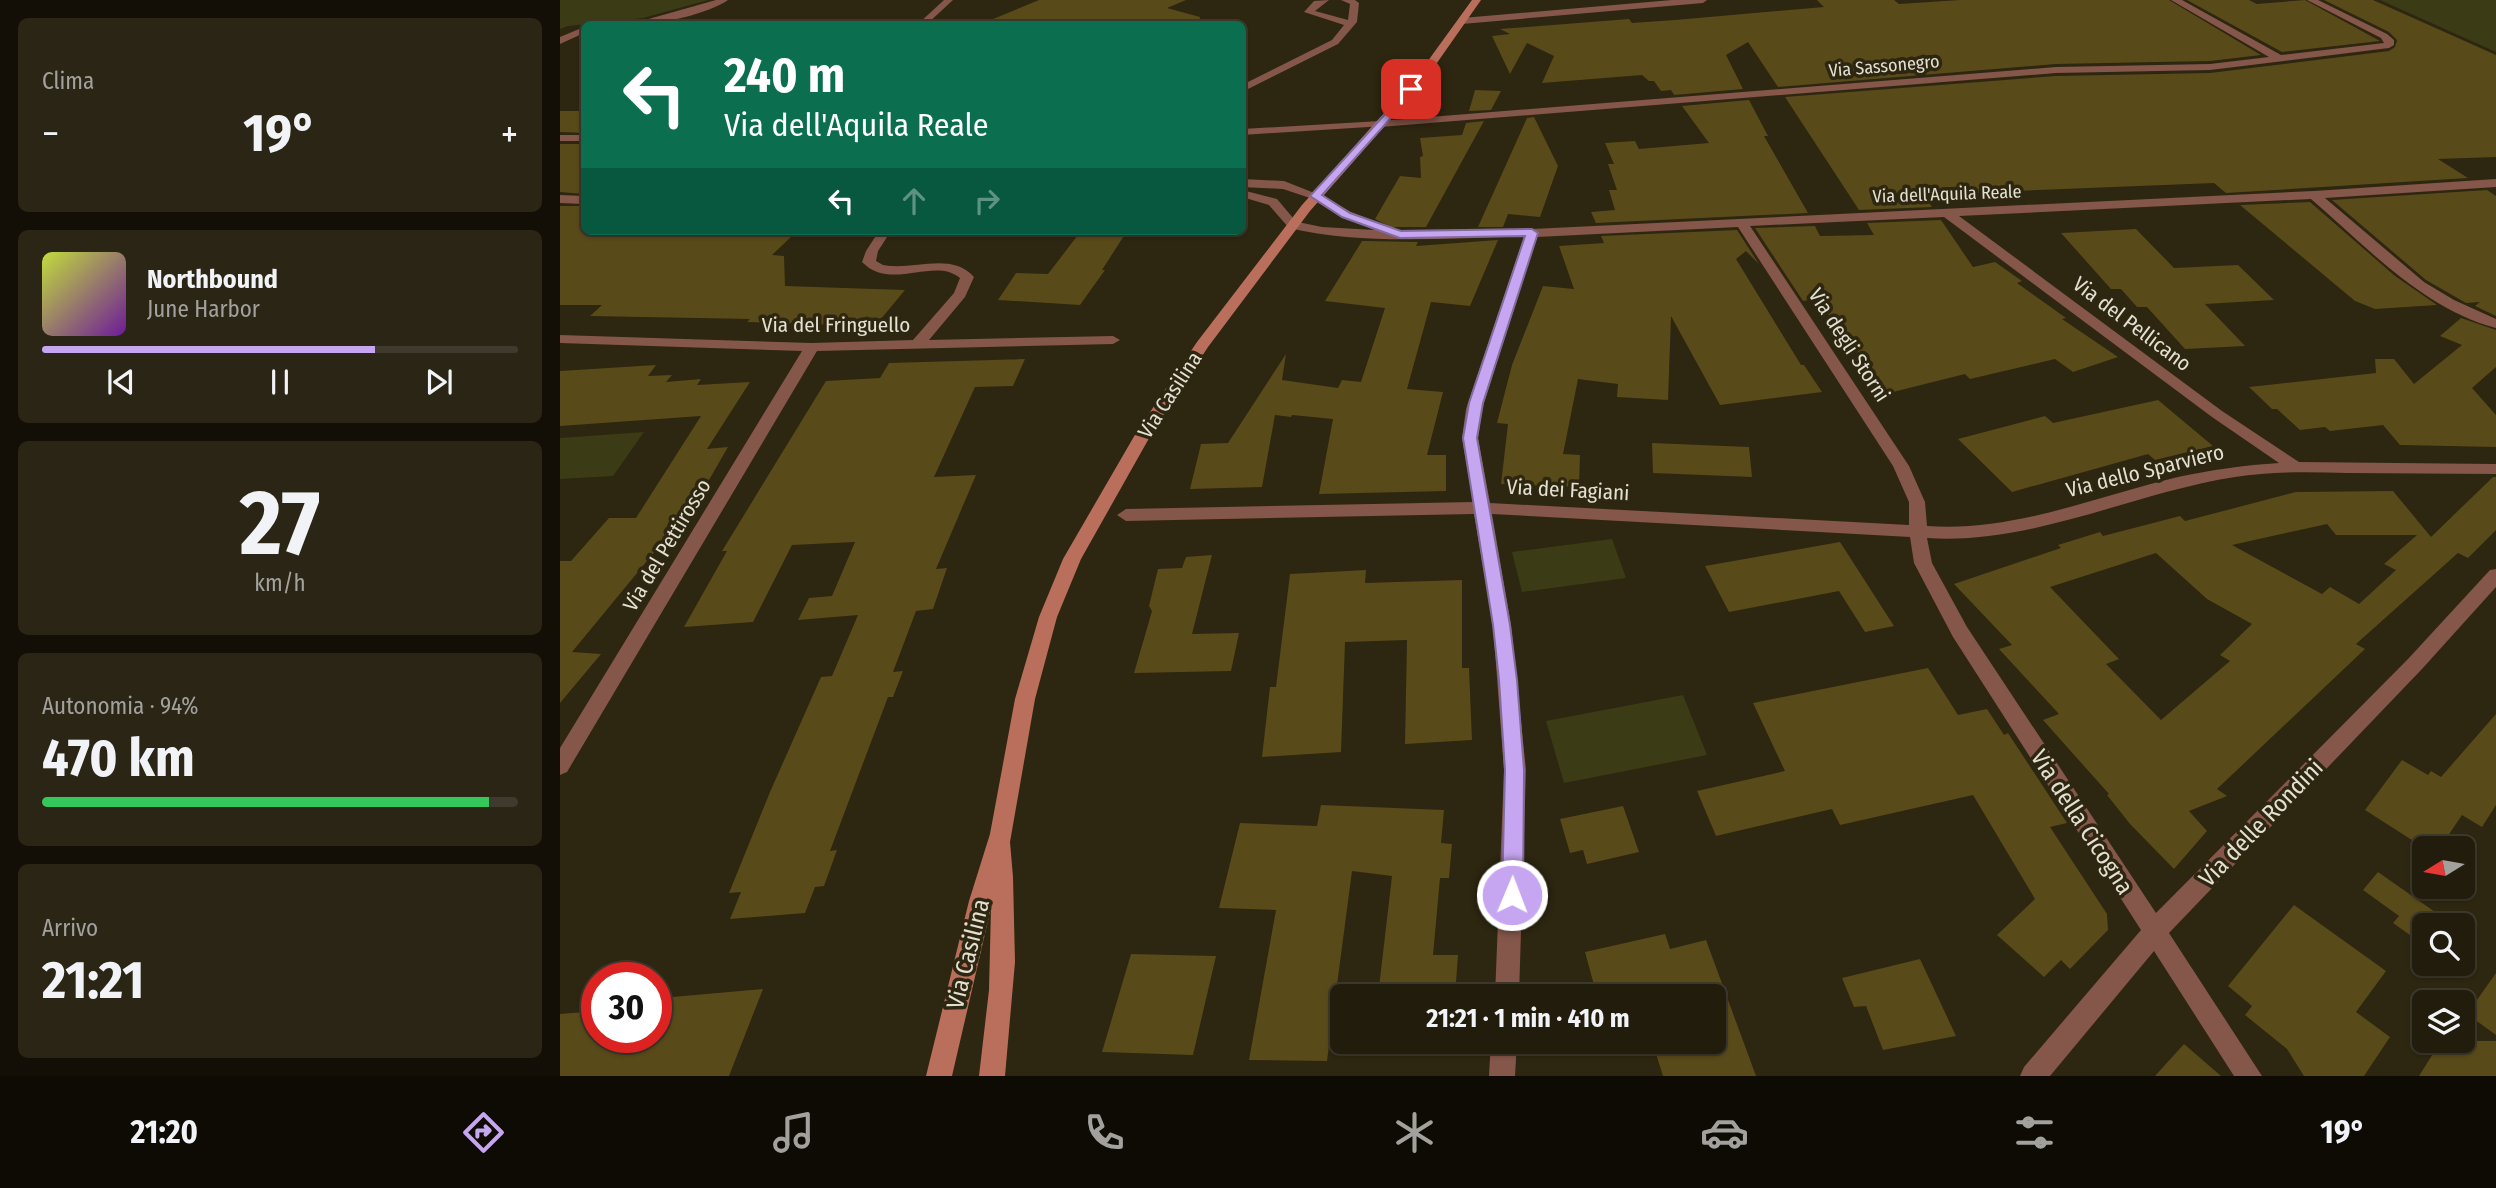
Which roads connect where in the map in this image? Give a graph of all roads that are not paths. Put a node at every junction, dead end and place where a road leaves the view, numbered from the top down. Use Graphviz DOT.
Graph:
graph roads {
  1 [pos="724,0"];
  2 [pos="948,0"];
  3 [pos="1325,0"];
  4 [pos="1345,0"];
  5 [pos="1462,0"];
  6 [pos="1703,0"];
  7 [pos="2175,0"];
  8 [pos="2311,0"];
  9 [pos="1482,4"];
  10 [pos="1542,14"];
  11 [pos="649,21"];
  12 [pos="925,21"];
  13 [pos="1462,21"];
  14 [pos="1350,24"];
  15 [pos="581,31"];
  16 [pos="560,41"];
  17 [pos="2279,58"];
  18 [pos="1246,87"];
  19 [pos="1380,124"];
  20 [pos="1246,132"];
  21 [pos="560,138"];
  22 [pos="581,138"];
  23 [pos="1246,183"];
  24 [pos="2496,183"];
  25 [pos="1246,194"];
  26 [pos="2314,195"];
  27 [pos="1316,196"];
  28 [pos="560,199"];
  29 [pos="581,200"];
  30 [pos="1946,212"];
  31 [pos="1741,222"];
  32 [pos="1293,225"];
  33 [pos="1532,233"];
  34 [pos="1400,234"];
  35 [pos="882,235"];
  36 [pos="2496,324"];
  37 [pos="560,339"];
  38 [pos="1113,340"];
  39 [pos="916,346"];
  40 [pos="812,347"];
  41 [pos="2296,467"];
  42 [pos="2492,469"];
  43 [pos="1482,508"];
  44 [pos="1126,515"];
  45 [pos="1919,532"];
  46 [pos="1923,564"];
  47 [pos="2496,575"];
  48 [pos="560,766"];
  49 [pos="1001,834"];
  50 [pos="2155,931"];
  51 [pos="1507,984"];
  52 [pos="1503,1054"];
  53 [pos="939,1076"];
  54 [pos="992,1076"];
  55 [pos="1502,1076"];
  56 [pos="2033,1076"];
  57 [pos="2249,1076"];
  1 -- 11 [label="street"];
  2 -- 12 [label="street"];
  3 -- 14 [label="street"];
  4 -- 14 [label="street"];
  5 -- 13 [label="main road"];
  6 -- 10 [label="street"];
  7 -- 17 [label="street"];
  8 -- 17 [label="street, Via Sassonegro"];
  9 -- 10 [label="street"];
  9 -- 13 [label="main road, Via Casilina"];
  10 -- 13 [label="street"];
  13 -- 19 [label="main road, Via Casilina"];
  14 -- 18 [label="street"];
  15 -- 16 [label="street"];
  17 -- 19 [label="street, Via Sassonegro"];
  19 -- 20 [label="street, Via Sassonegro"];
  19 -- 27 [label="main road, Via Casilina"];
  21 -- 22 [label="street"];
  23 -- 27 [label="street, Via dell'Aquila Reale"];
  24 -- 26 [label="street, Via dell'Aquila Reale"];
  25 -- 32 [label="street"];
  26 -- 30 [label="street, Via dell'Aquila Reale"];
  26 -- 36 [label="street"];
  27 -- 32 [label="main road, Via Casilina"];
  27 -- 34 [label="street, Via dell'Aquila Reale"];
  28 -- 29 [label="street"];
  30 -- 31 [label="street, Via dell'Aquila Reale"];
  30 -- 41 [label="street, Via del Pellicano"];
  31 -- 33 [label="street, Via dell'Aquila Reale"];
  31 -- 45 [label="street, Via degli Storni"];
  32 -- 34 [label="street, Via dell'Aquila Reale"];
  32 -- 49 [label="main road, Via Casilina"];
  33 -- 34 [label="street, Via dell'Aquila Reale"];
  33 -- 43 [label="street"];
  35 -- 39 [label="street"];
  37 -- 40 [label="street, Via del Fringuello"];
  38 -- 39 [label="street, Via del Fringuello"];
  39 -- 40 [label="street, Via del Fringuello"];
  40 -- 48 [label="street, Via del Pettirosso"];
  41 -- 42 [label="street, Via dello Sparviero"];
  41 -- 45 [label="street, Via dello Sparviero"];
  43 -- 44 [label="street, Via dei Fagiani"];
  43 -- 45 [label="street, Via dei Fagiani"];
  43 -- 51 [label="street"];
  45 -- 46 [label="street, Via degli Storni"];
  46 -- 50 [label="street, Via della Cicogna"];
  47 -- 50 [label="street, Via delle Rondini"];
  49 -- 53 [label="main road, Via Casilina"];
  49 -- 54 [label="main road, Via Casilina"];
  50 -- 56 [label="street, Via delle Rondini"];
  50 -- 57 [label="street, Via della Cicogna"];
  52 -- 55 [label="street"];
}
